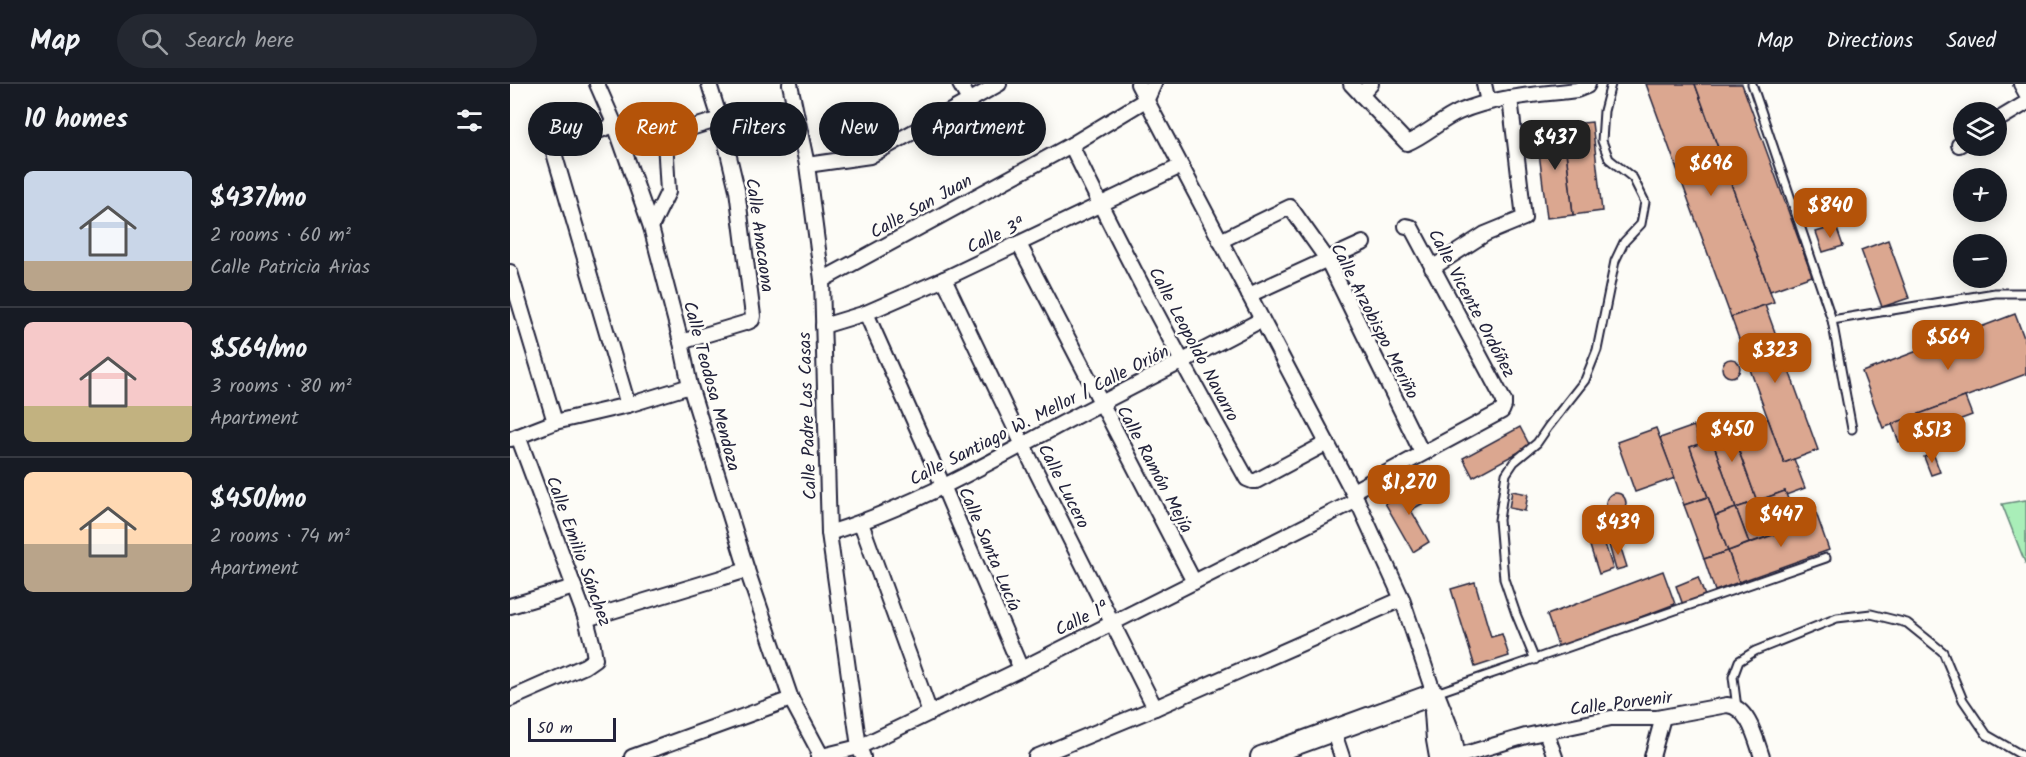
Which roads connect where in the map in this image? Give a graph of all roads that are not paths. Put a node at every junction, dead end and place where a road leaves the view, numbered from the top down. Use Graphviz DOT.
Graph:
graph roads {
  1 [pos="597,84"];
  2 [pos="709,84"];
  3 [pos="790,84"];
  4 [pos="960,84"];
  5 [pos="999,84"];
  6 [pos="1138,84"];
  7 [pos="1154,84"];
  8 [pos="1352,84"];
  9 [pos="1371,84"];
  10 [pos="1484,84"];
  11 [pos="1588,84"];
  12 [pos="1611,84"];
  13 [pos="1752,84"];
  14 [pos="2021,84"];
  15 [pos="2026,93"];
  16 [pos="1361,95"];
  17 [pos="1510,98"];
  18 [pos="1147,99"];
  19 [pos="969,100"];
  20 [pos="715,102"];
  21 [pos="1488,102"];
  22 [pos="2026,103"];
  23 [pos="2007,114"];
  24 [pos="710,122"];
  25 [pos="615,125"];
  26 [pos="1071,145"];
  27 [pos="626,156"];
  28 [pos="729,156"];
  29 [pos="807,165"];
  30 [pos="1181,166"];
  31 [pos="1100,205"];
  32 [pos="1406,226"];
  33 [pos="651,227"];
  34 [pos="1220,241"];
  35 [pos="1363,243"];
  36 [pos="1019,244"];
  37 [pos="1327,259"];
  38 [pos="1432,268"];
  39 [pos="510,272"];
  40 [pos="944,279"];
  41 [pos="822,280"];
  42 [pos="2026,293"];
  43 [pos="1249,295"];
  44 [pos="866,313"];
  45 [pos="1261,320"];
  46 [pos="1833,320"];
  47 [pos="823,326"];
  48 [pos="681,342"];
  49 [pos="1182,362"];
  50 [pos="690,386"];
  51 [pos="1101,403"];
  52 [pos="628,405"];
  53 [pos="555,422"];
  54 [pos="1852,429"];
  55 [pos="514,438"];
  56 [pos="1327,443"];
  57 [pos="1023,445"];
  58 [pos="1422,453"];
  59 [pos="944,488"];
  60 [pos="1355,496"];
  61 [pos="861,523"];
  62 [pos="829,533"];
  63 [pos="1826,558"];
  64 [pos="747,570"];
  65 [pos="1194,582"];
  66 [pos="574,587"];
  67 [pos="1402,599"];
  68 [pos="510,606"];
  69 [pos="586,619"];
  70 [pos="1113,623"];
  71 [pos="1534,660"];
  72 [pos="1021,669"];
  73 [pos="1434,694"];
  74 [pos="510,699"];
  75 [pos="791,699"];
  76 [pos="1155,708"];
  77 [pos="1737,708"];
  78 [pos="930,712"];
  79 [pos="1663,717"];
  80 [pos="1333,730"];
  81 [pos="1546,732"];
  82 [pos="861,752"];
  83 [pos="632,757"];
  84 [pos="820,757"];
  85 [pos="1036,757"];
  86 [pos="1261,757"];
  87 [pos="1342,757"];
  88 [pos="1440,757"];
  89 [pos="1455,757"];
  90 [pos="1555,757"];
  91 [pos="1652,757"];
  92 [pos="1762,757"];
  93 [pos="2025,757"];
  1 -- 25 [label="street, Calle Teodosa Mendoza"];
  2 -- 20 [label="street, Calle Anacaona"];
  3 -- 29 [label="street, Calle Padre Las Casas"];
  4 -- 19 [label="street"];
  5 -- 19 [label="street"];
  6 -- 18 [label="street"];
  7 -- 18 [label="street"];
  8 -- 16 [label="street"];
  9 -- 16 [label="street"];
  10 -- 21 [label="street"];
  11 -- 17 [label="street"];
  12 -- 71 [label="lane"];
  13 -- 46 [label="lane"];
  14 -- 15 [label="street"];
  16 -- 21 [label="street"];
  17 -- 21 [label="street"];
  17 -- 38 [label="street"];
  18 -- 26 [label="street, Calle San Juan"];
  18 -- 30 [label="street"];
  19 -- 29 [label="street"];
  22 -- 23 [label="street"];
  24 -- 33 [label="street"];
  25 -- 52 [label="street"];
  26 -- 31 [label="street, Calle Leopoldo Navarro"];
  26 -- 41 [label="street, Calle San Juan"];
  27 -- 33 [label="street, Calle Teodosa Mendoza"];
  28 -- 48 [label="street, Calle Anacaona"];
  29 -- 41 [label="street, Calle Padre Las Casas"];
  30 -- 31 [label="street, Calle 3ª"];
  30 -- 34 [label="street"];
  31 -- 36 [label="street, Calle 3ª"];
  31 -- 49 [label="street, Calle Leopoldo Navarro"];
  32 -- 38 [label="street, Calle Vicente Ordóñez"];
  33 -- 48 [label="street, Calle Teodosa Mendoza"];
  34 -- 37 [label="street, Calle Arzobispo Meriño"];
  34 -- 43 [label="street"];
  35 -- 37 [label="street"];
  36 -- 40 [label="street, Calle 3ª"];
  36 -- 51 [label="street, Calle Ramón Mejía"];
  37 -- 43 [label="street"];
  37 -- 58 [label="street, Calle Arzobispo Meriño"];
  38 -- 58 [label="street, Calle Vicente Ordóñez"];
  39 -- 53 [label="street"];
  40 -- 44 [label="street, Calle 3ª"];
  40 -- 57 [label="street, Calle Lucero"];
  41 -- 47 [label="street, Calle Padre Las Casas"];
  42 -- 46 [label="lane"];
  43 -- 45 [label="street"];
  44 -- 47 [label="street, Calle 3ª"];
  44 -- 59 [label="street, Calle Santa Lucía"];
  45 -- 49 [label="street, Calle Santiago W. Mellor / Calle Orión"];
  45 -- 56 [label="street"];
  46 -- 54 [label="lane"];
  47 -- 62 [label="street, Calle Padre Las Casas"];
  48 -- 50 [label="street, Calle Teodosa Mendoza"];
  49 -- 51 [label="street, Calle Santiago W. Mellor / Calle Orión"];
  49 -- 56 [label="street, Calle Leopoldo Navarro"];
  50 -- 52 [label="street"];
  50 -- 64 [label="street, Calle Teodosa Mendoza"];
  51 -- 57 [label="street, Calle Santiago W. Mellor / Calle Orión"];
  51 -- 65 [label="street, Calle Ramón Mejía"];
  52 -- 53 [label="street"];
  53 -- 55 [label="street"];
  55 -- 66 [label="street, Calle Emilio Sánchez"];
  56 -- 60 [label="street"];
  57 -- 59 [label="street, Calle Santiago W. Mellor / Calle Orión"];
  57 -- 70 [label="street, Calle Lucero"];
  58 -- 60 [label="street, Calle Vicente Ordóñez"];
  59 -- 61 [label="street, Calle Santiago W. Mellor / Calle Orión"];
  59 -- 72 [label="street, Calle Santa Lucía"];
  60 -- 65 [label="street, Calle 1ª"];
  60 -- 67 [label="street"];
  61 -- 62 [label="street, Calle Santiago W. Mellor / Calle Orión"];
  61 -- 78 [label="street"];
  62 -- 82 [label="street, Calle Padre Las Casas"];
  63 -- 71 [label="lane"];
  64 -- 69 [label="street"];
  64 -- 75 [label="street, Calle Teodosa Mendoza"];
  65 -- 70 [label="street, Calle 1ª"];
  66 -- 68 [label="street"];
  66 -- 69 [label="street, Calle Emilio Sánchez"];
  67 -- 73 [label="street"];
  67 -- 76 [label="street"];
  69 -- 74 [label="street, Calle Emilio Sánchez"];
  70 -- 72 [label="street, Calle 1ª"];
  70 -- 76 [label="street, Calle Lucero"];
  71 -- 73 [label="lane"];
  72 -- 78 [label="street, Calle 1ª"];
  73 -- 80 [label="street"];
  73 -- 88 [label="street"];
  73 -- 89 [label="street"];
  75 -- 83 [label="street"];
  75 -- 84 [label="street, Calle Teodosa Mendoza"];
  76 -- 85 [label="street"];
  77 -- 79 [label="street, Calle Porvenir"];
  77 -- 92 [label="street"];
  77 -- 93 [label="lane"];
  78 -- 82 [label="street, Calle 1ª"];
  79 -- 81 [label="street, Calle Porvenir"];
  79 -- 91 [label="street"];
  80 -- 86 [label="street"];
  80 -- 87 [label="street"];
  81 -- 89 [label="street, Calle Porvenir"];
  81 -- 90 [label="street"];
  82 -- 84 [label="street, Calle 1ª"];
}
